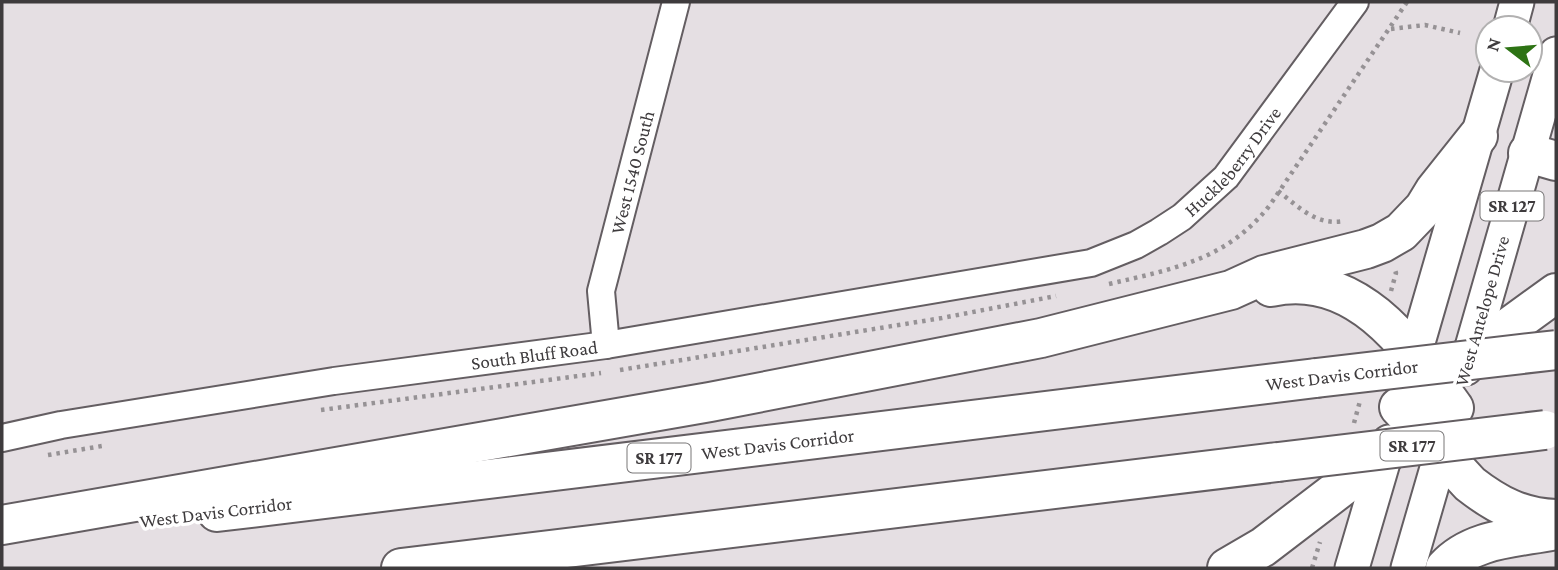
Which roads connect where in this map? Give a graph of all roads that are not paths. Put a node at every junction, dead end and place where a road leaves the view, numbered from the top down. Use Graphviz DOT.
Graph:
graph roads {
  1 [pos="676,2"];
  2 [pos="1355,2"];
  3 [pos="1556,54"];
  4 [pos="1493,84"];
  5 [pos="1478,136"];
  6 [pos="1542,157"];
  7 [pos="1067,268"];
  8 [pos="1231,290"];
  9 [pos="1556,293"];
  10 [pos="606,345"];
  11 [pos="1556,350"];
  12 [pos="1468,358"];
  13 [pos="1434,382"];
  14 [pos="1551,429"];
  15 [pos="1420,430"];
  16 [pos="2,438"];
  17 [pos="1386,453"];
  18 [pos="1556,519"];
  19 [pos="2,525"];
  20 [pos="1556,530"];
  21 [pos="2,540"];
  22 [pos="401,568"];
  23 [pos="1227,568"];
  24 [pos="1352,568"];
  25 [pos="1408,568"];
  26 [pos="1445,568"];
  1 -- 10 [label="street, West 1540 South"];
  2 -- 7 [label="street, Huckleberry Drive"];
  3 -- 6 [label="main road, West Antelope Drive / SR 127"];
  4 -- 5 [label="main road, West Antelope Drive / SR 127"];
  5 -- 8 [label="highway"];
  5 -- 13 [label="main road, West Antelope Drive / SR 127"];
  6 -- 12 [label="main road, West Antelope Drive / SR 127"];
  7 -- 10 [label="street, South Bluff Road"];
  8 -- 13 [label="highway"];
  8 -- 19 [label="highway"];
  9 -- 12 [label="highway"];
  10 -- 16 [label="street, South Bluff Road"];
  11 -- 21 [label="highway, West Davis Corridor / SR 177, bridge"];
  12 -- 13 [label="highway"];
  13 -- 15 [label="highway"];
  13 -- 15 [label="main road, West Antelope Drive / SR 127"];
  14 -- 22 [label="highway, SR 177, bridge"];
  15 -- 17 [label="highway"];
  15 -- 18 [label="highway"];
  15 -- 25 [label="main road, West Antelope Drive / SR 127"];
  17 -- 23 [label="highway"];
  17 -- 24 [label="main road"];
  20 -- 26 [label="highway"];
}
